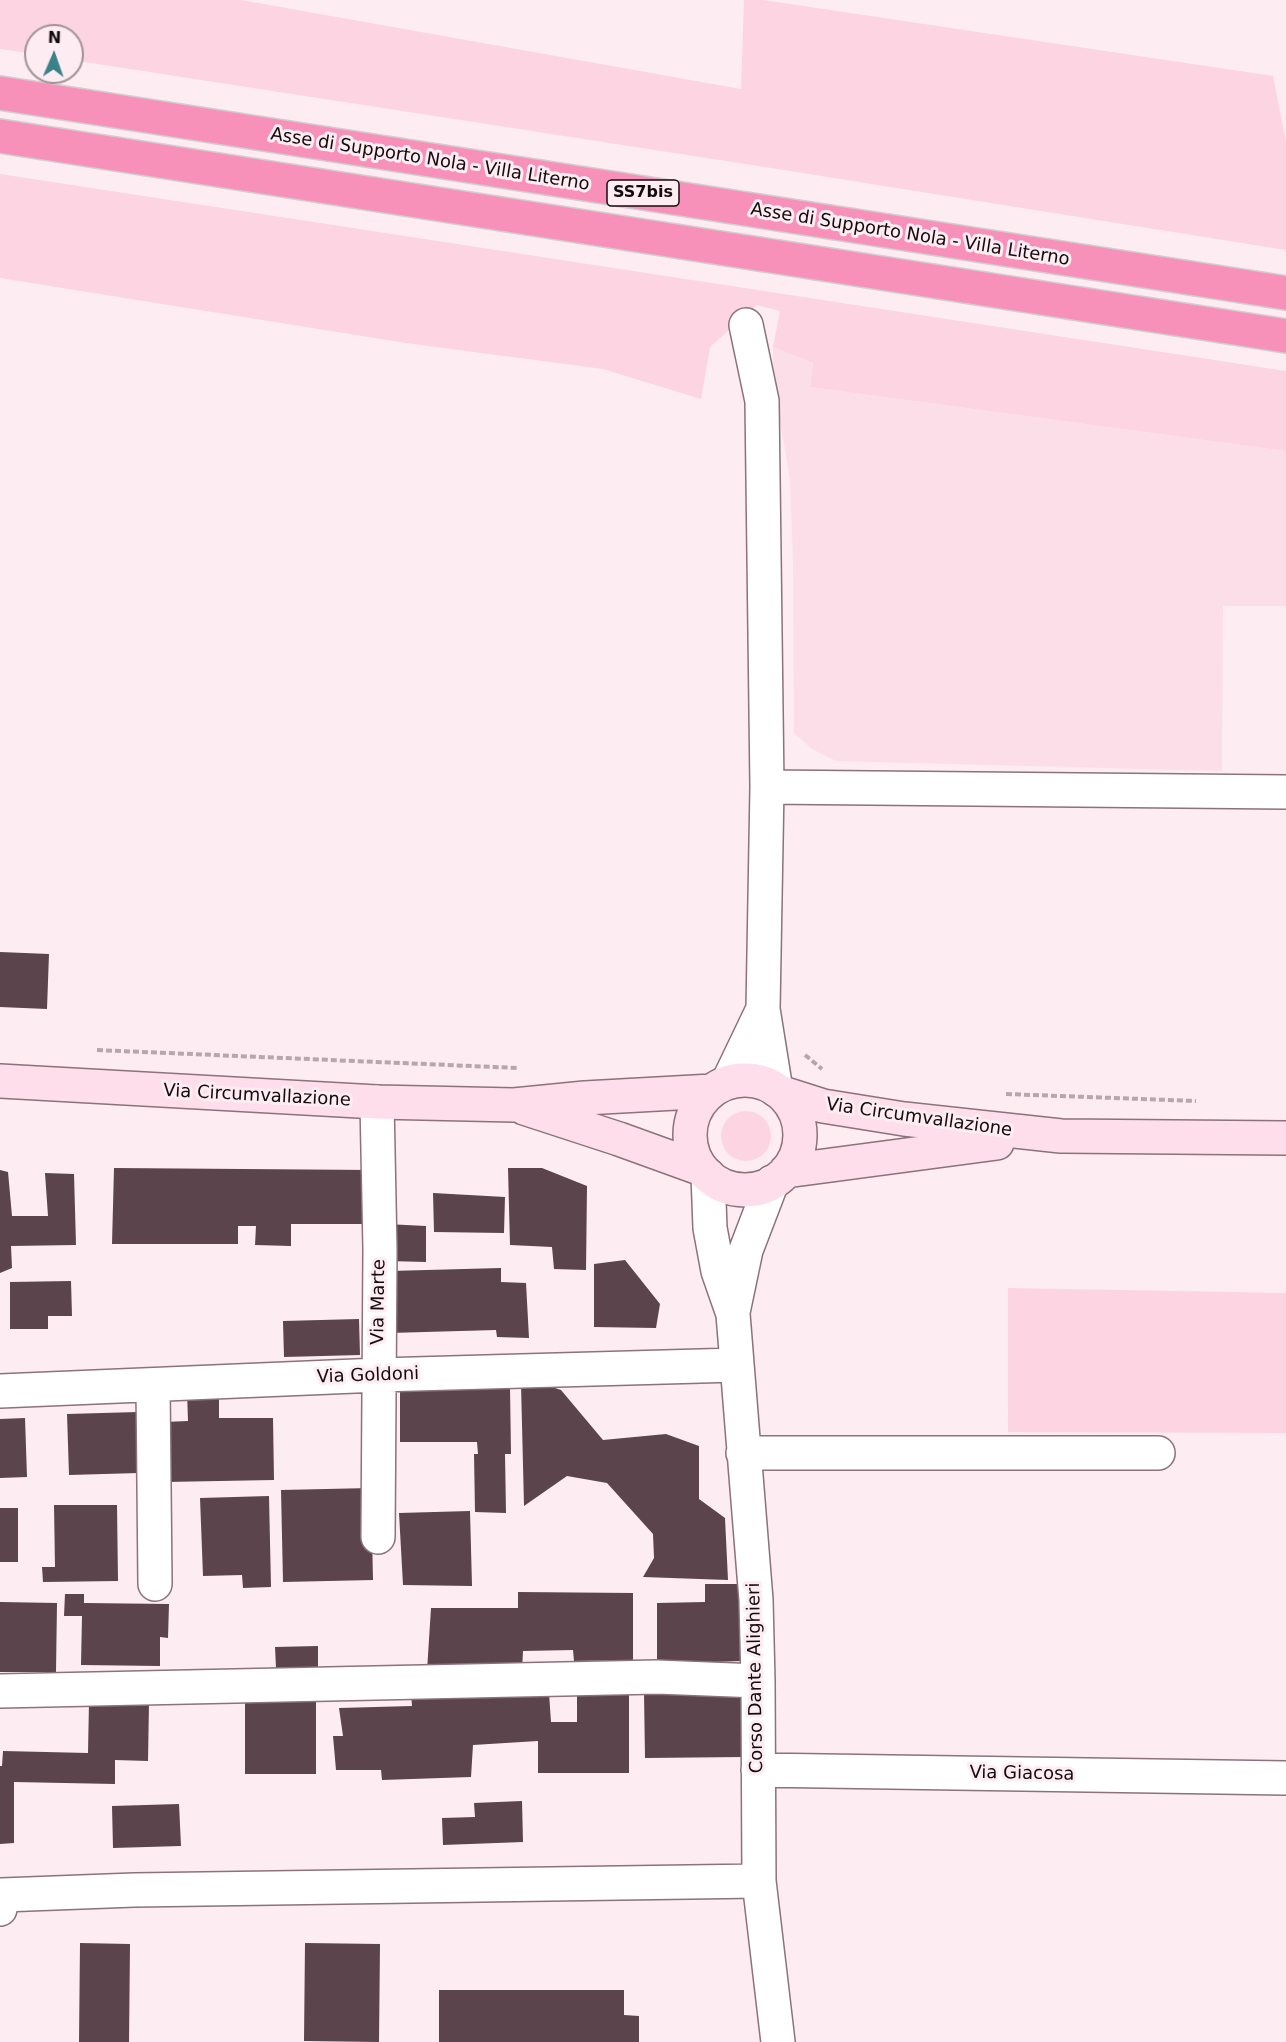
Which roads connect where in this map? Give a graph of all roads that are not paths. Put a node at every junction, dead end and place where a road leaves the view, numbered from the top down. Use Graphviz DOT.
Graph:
graph roads {
  1 [pos="0,93"];
  2 [pos="0,136"];
  3 [pos="1286,293"];
  4 [pos="746,325"];
  5 [pos="1286,336"];
  6 [pos="767,787"];
  7 [pos="1286,792"];
  8 [pos="764,1009"];
  9 [pos="0,1081"];
  10 [pos="720,1087"];
  11 [pos="778,1091"];
  12 [pos="377,1102"];
  13 [pos="514,1105"];
  14 [pos="1061,1136"];
  15 [pos="1286,1138"];
  16 [pos="705,1172"];
  17 [pos="779,1177"];
  18 [pos="733,1314"];
  19 [pos="736,1365"];
  20 [pos="379,1375"];
  21 [pos="153,1385"];
  22 [pos="0,1391"];
  23 [pos="743,1453"];
  24 [pos="1158,1454"];
  25 [pos="378,1537"];
  26 [pos="155,1584"];
  27 [pos="759,1681"];
  28 [pos="0,1690"];
  29 [pos="758,1770"];
  30 [pos="1286,1778"];
  31 [pos="759,1881"];
  32 [pos="0,1909"];
  33 [pos="778,2042"];
  1 -- 3 [label="highway, Asse di Supporto Nola - Villa Literno / SS7bis"];
  2 -- 5 [label="highway, SS7bis"];
  4 -- 6 [label="street"];
  6 -- 7 [label="street"];
  6 -- 8 [label="street"];
  8 -- 10 [label="street"];
  8 -- 11 [label="street"];
  9 -- 12 [label="main road, Via Circumvallazione"];
  10 -- 11 [label="main road"];
  10 -- 13 [label="main road, Via Circumvallazione"];
  10 -- 16 [label="main road"];
  11 -- 14 [label="main road, Via Circumvallazione"];
  11 -- 17 [label="main road"];
  12 -- 13 [label="main road, Via Circumvallazione"];
  12 -- 20 [label="street, Via Marte"];
  13 -- 16 [label="main road, Via Circumvallazione"];
  14 -- 15 [label="main road, Via Circumvallazione"];
  14 -- 17 [label="main road, Via Circumvallazione"];
  16 -- 17 [label="main road"];
  16 -- 18 [label="street"];
  17 -- 18 [label="street"];
  18 -- 19 [label="street, Corso Dante Alighieri"];
  19 -- 20 [label="street, Via Goldoni"];
  19 -- 23 [label="street, Corso Dante Alighieri"];
  20 -- 21 [label="street, Via Goldoni"];
  20 -- 25 [label="street, Via Marte"];
  21 -- 22 [label="street, Via Goldoni"];
  21 -- 26 [label="street"];
  23 -- 24 [label="street"];
  23 -- 27 [label="street, Corso Dante Alighieri"];
  27 -- 28 [label="street"];
  27 -- 29 [label="street, Corso Dante Alighieri"];
  29 -- 30 [label="street, Via Giacosa"];
  29 -- 31 [label="street, Corso Dante Alighieri"];
  31 -- 32 [label="street"];
  31 -- 33 [label="street, Corso Dante Alighieri"];
}
